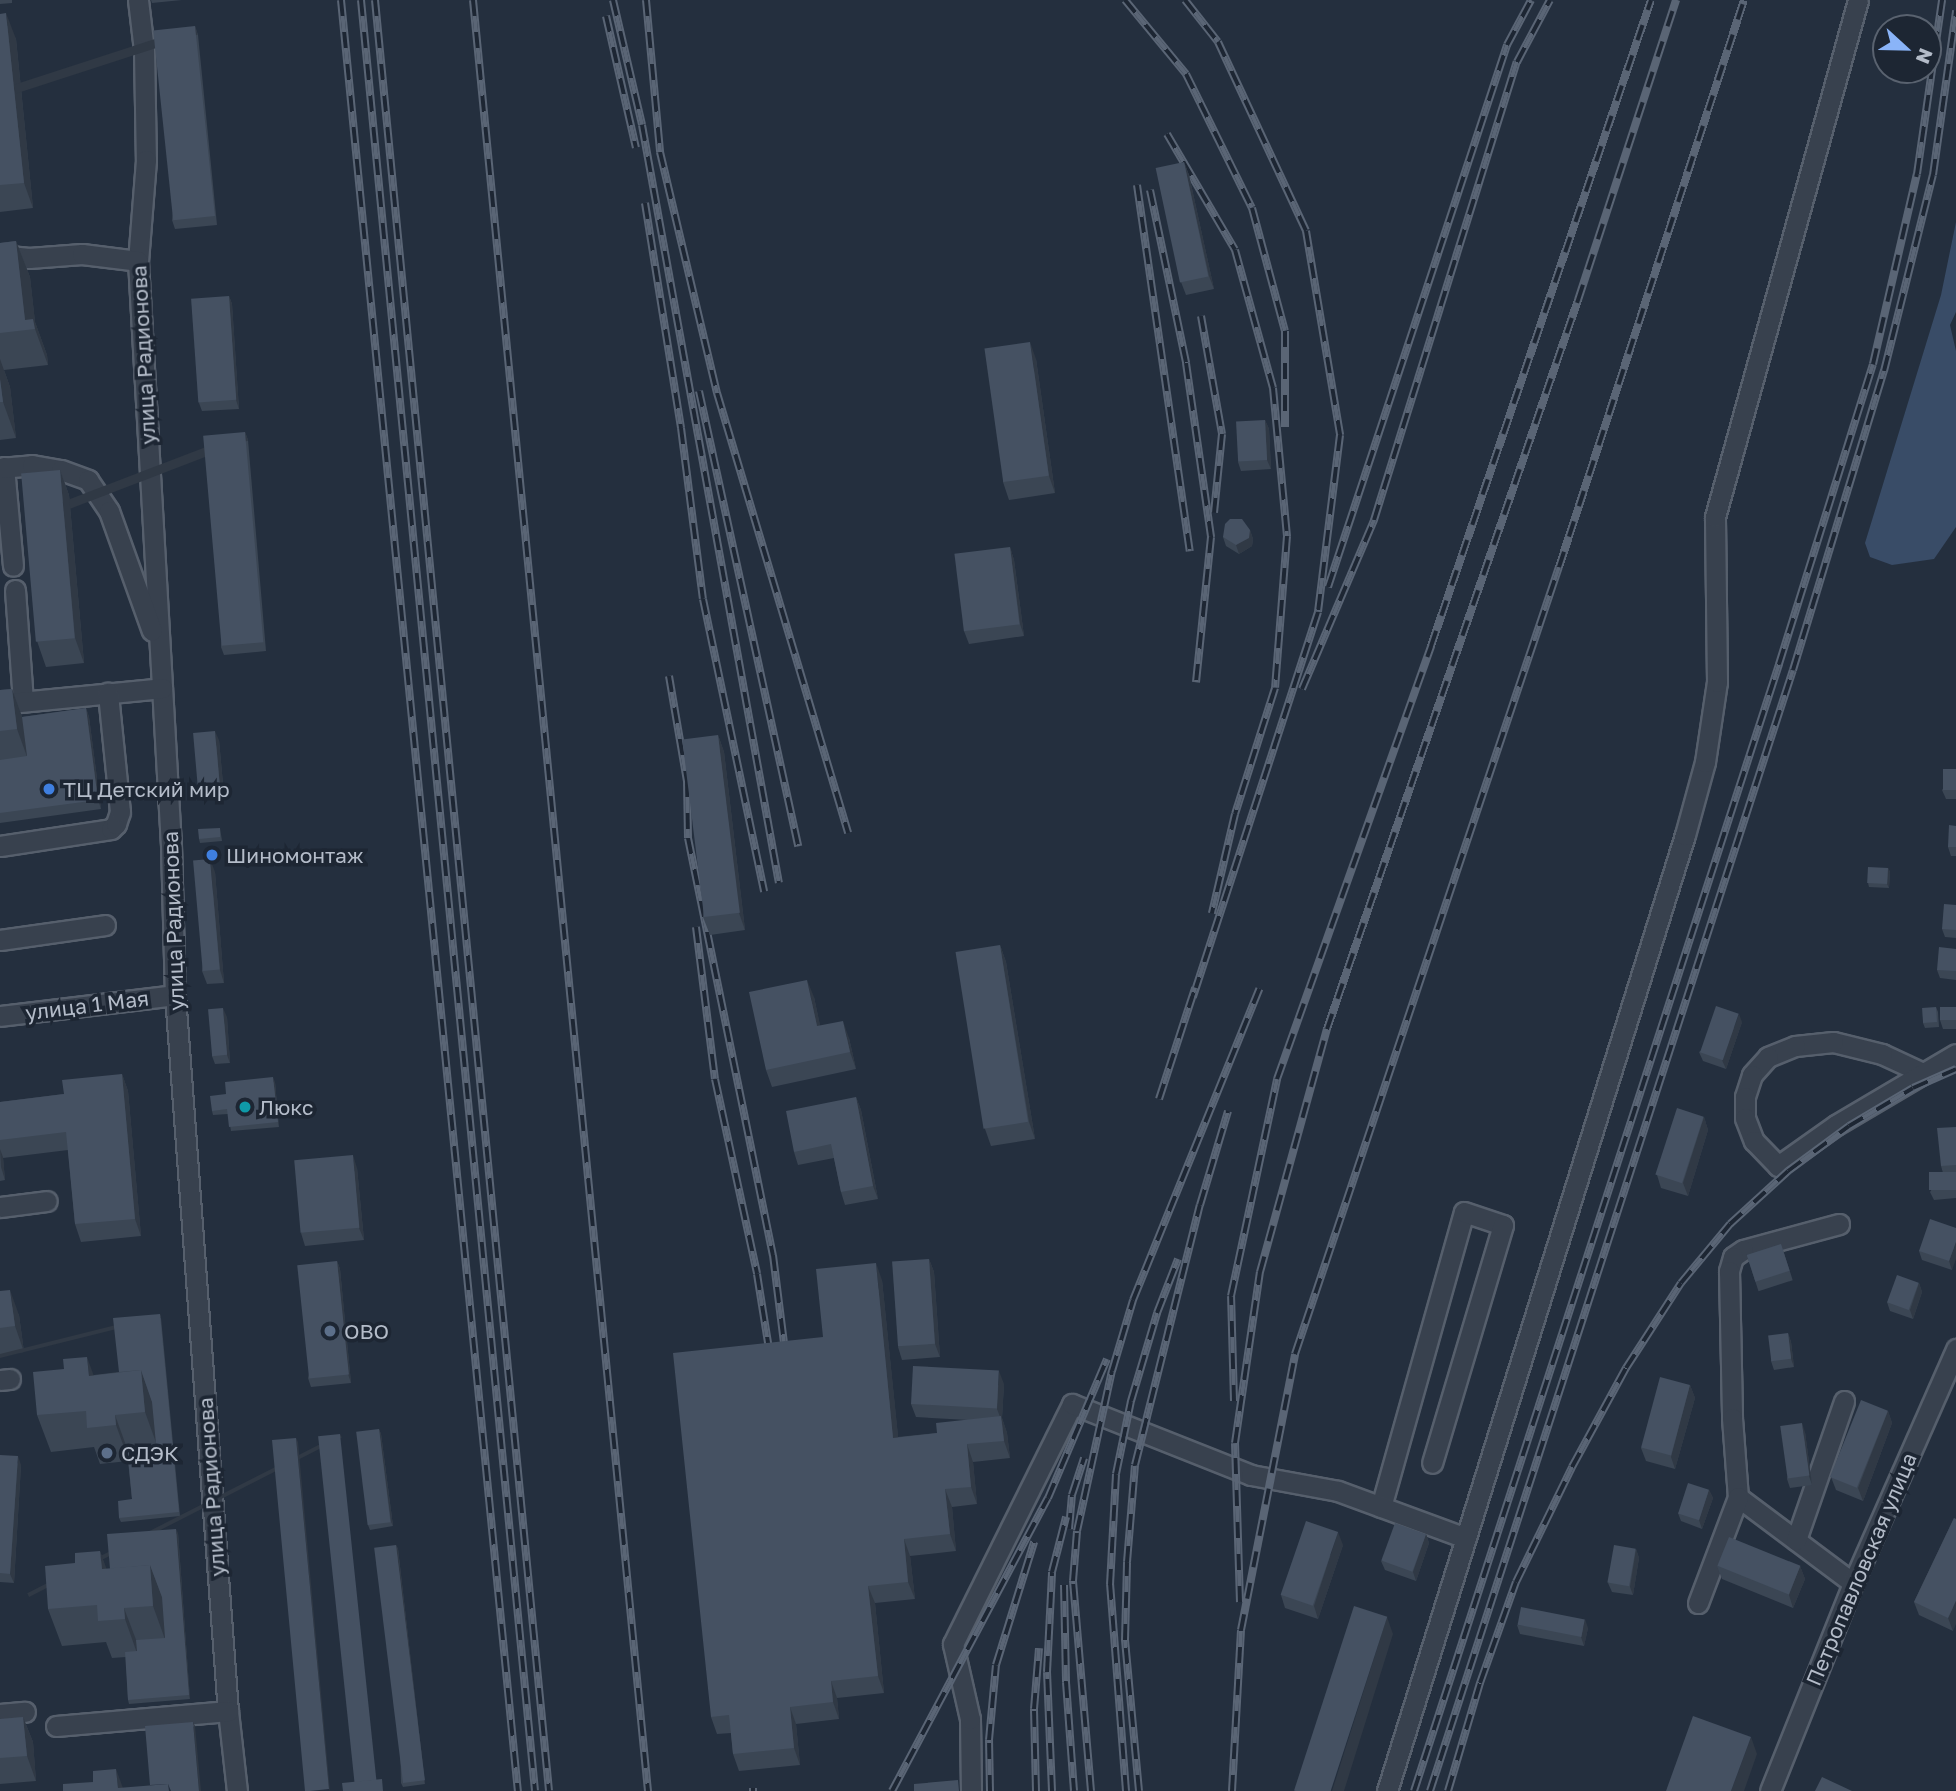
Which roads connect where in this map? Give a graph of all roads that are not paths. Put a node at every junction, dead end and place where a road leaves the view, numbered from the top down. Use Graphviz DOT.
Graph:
graph roads {
  1 [pos="138,0"];
  2 [pos="1858,0"];
  3 [pos="0,255"];
  4 [pos="138,261"];
  5 [pos="2,468"];
  6 [pos="13,566"];
  7 [pos="15,590"];
  8 [pos="159,652"];
  9 [pos="162,688"];
  10 [pos="108,693"];
  11 [pos="23,701"];
  12 [pos="0,704"];
  13 [pos="0,846"];
  14 [pos="105,925"];
  15 [pos="0,940"];
  16 [pos="175,995"];
  17 [pos="0,1016"];
  18 [pos="1956,1054"];
  19 [pos="1923,1073"];
  20 [pos="47,1201"];
  21 [pos="0,1207"];
  22 [pos="1839,1224"];
  23 [pos="1956,1349"];
  24 [pos="1844,1401"];
  25 [pos="1432,1463"];
  26 [pos="1738,1497"];
  27 [pos="1381,1507"];
  28 [pos="1466,1538"];
  29 [pos="1796,1540"];
  30 [pos="1853,1583"];
  31 [pos="1698,1603"];
  32 [pos="228,1710"];
  33 [pos="25,1712"];
  34 [pos="0,1714"];
  35 [pos="56,1726"];
  36 [pos="237,1791"];
  37 [pos="971,1791"];
  38 [pos="1387,1791"];
  39 [pos="1770,1791"];
  1 -- 4 [label="street, улица Радионова"];
  2 -- 28 [label="street"];
  3 -- 4 [label="street"];
  4 -- 8 [label="street, улица Радионова"];
  5 -- 6 [label="street"];
  5 -- 8 [label="street"];
  7 -- 11 [label="street"];
  8 -- 9 [label="street, улица Радионова"];
  9 -- 10 [label="street"];
  9 -- 16 [label="street, улица Радионова"];
  10 -- 11 [label="street"];
  10 -- 13 [label="street"];
  11 -- 12 [label="street"];
  14 -- 15 [label="street"];
  16 -- 17 [label="street, улица 1 Мая"];
  16 -- 32 [label="street, улица Радионова"];
  18 -- 19 [label="street"];
  19 -- 19 [label="street"];
  20 -- 21 [label="street"];
  22 -- 26 [label="street"];
  23 -- 30 [label="street, Петропавловская улица"];
  24 -- 29 [label="street"];
  25 -- 27 [label="street"];
  26 -- 29 [label="street"];
  26 -- 31 [label="street"];
  27 -- 28 [label="street"];
  27 -- 37 [label="street"];
  28 -- 38 [label="street"];
  29 -- 30 [label="street"];
  30 -- 39 [label="street, Петропавловская улица"];
  32 -- 35 [label="street"];
  32 -- 36 [label="street, улица Радионова"];
  33 -- 34 [label="street"];
}
